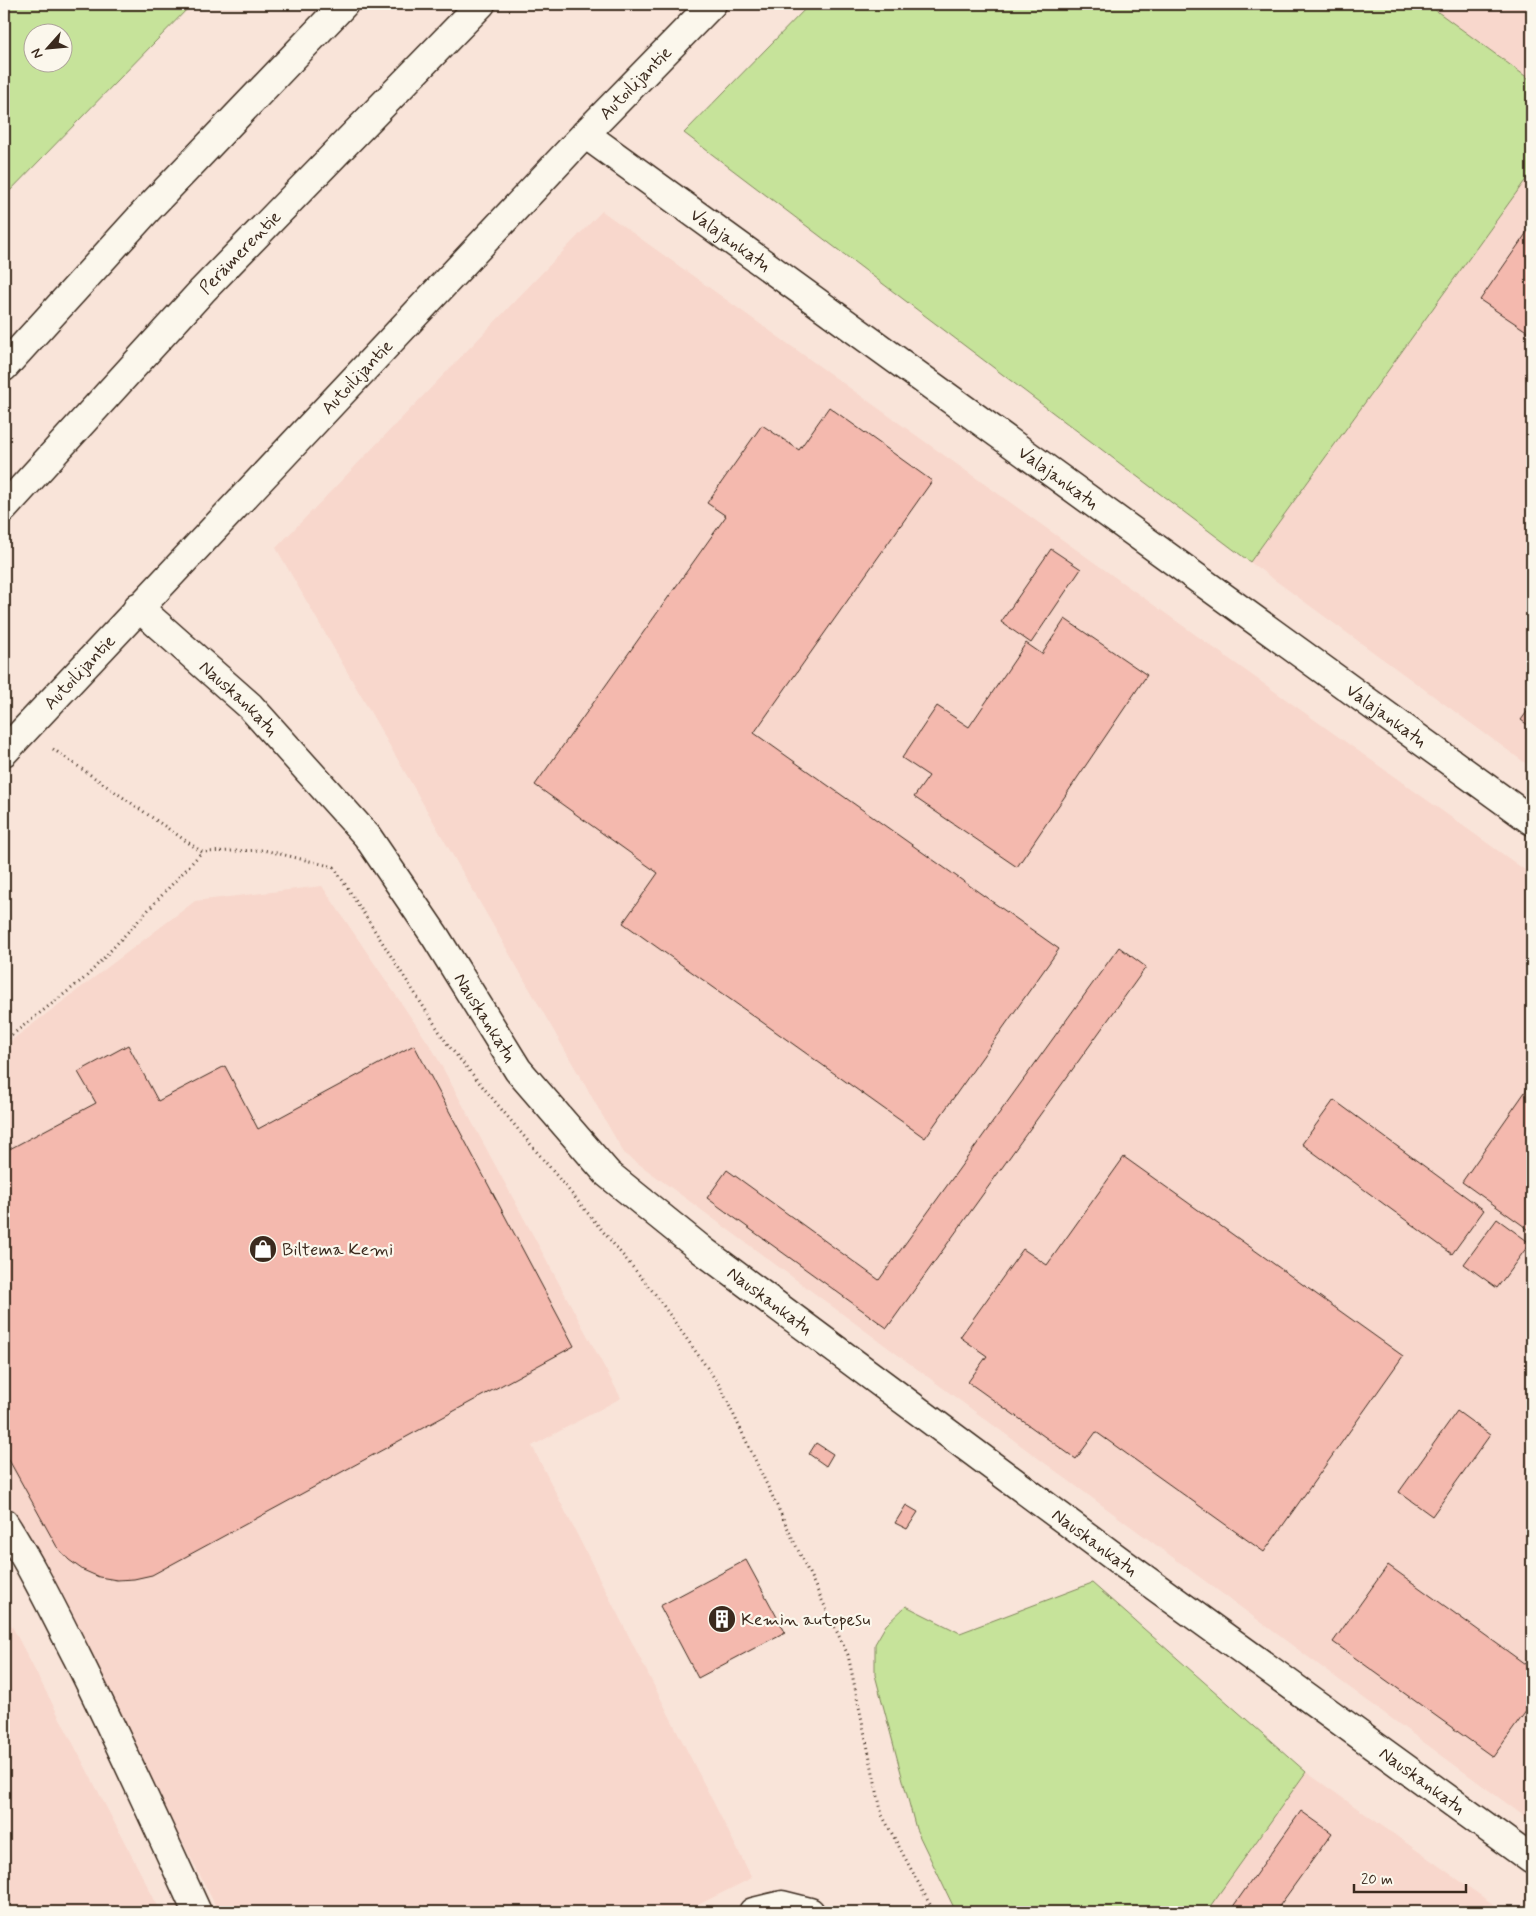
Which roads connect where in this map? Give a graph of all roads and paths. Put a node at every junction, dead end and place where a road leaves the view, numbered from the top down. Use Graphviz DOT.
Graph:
graph roads {
  1 [pos="344,4"];
  2 [pos="481,4"];
  3 [pos="712,4"];
  4 [pos="585,134"];
  5 [pos="4,367"];
  6 [pos="4,508"];
  7 [pos="138,607"];
  8 [pos="47,746"];
  9 [pos="4,752"];
  10 [pos="1532,821"];
  11 [pos="202,852"];
  12 [pos="4,1041"];
  13 [pos="4,1524"];
  14 [pos="1532,1860"];
  15 [pos="197,1912"];
  16 [pos="753,1912"];
  17 [pos="810,1912"];
  18 [pos="934,1912"];
  1 -- 5 [label="main road"];
  2 -- 6 [label="main road, Perämerentie"];
  3 -- 4 [label="main road, Autoilijantie"];
  4 -- 7 [label="main road, Autoilijantie"];
  4 -- 10 [label="main road, Valajankatu"];
  7 -- 9 [label="main road, Autoilijantie"];
  7 -- 14 [label="main road, Nauskankatu"];
  8 -- 11 [label="path"];
  11 -- 12 [label="path"];
  11 -- 18 [label="path"];
  13 -- 15 [label="main road"];
  16 -- 17 [label="main road"];
}
